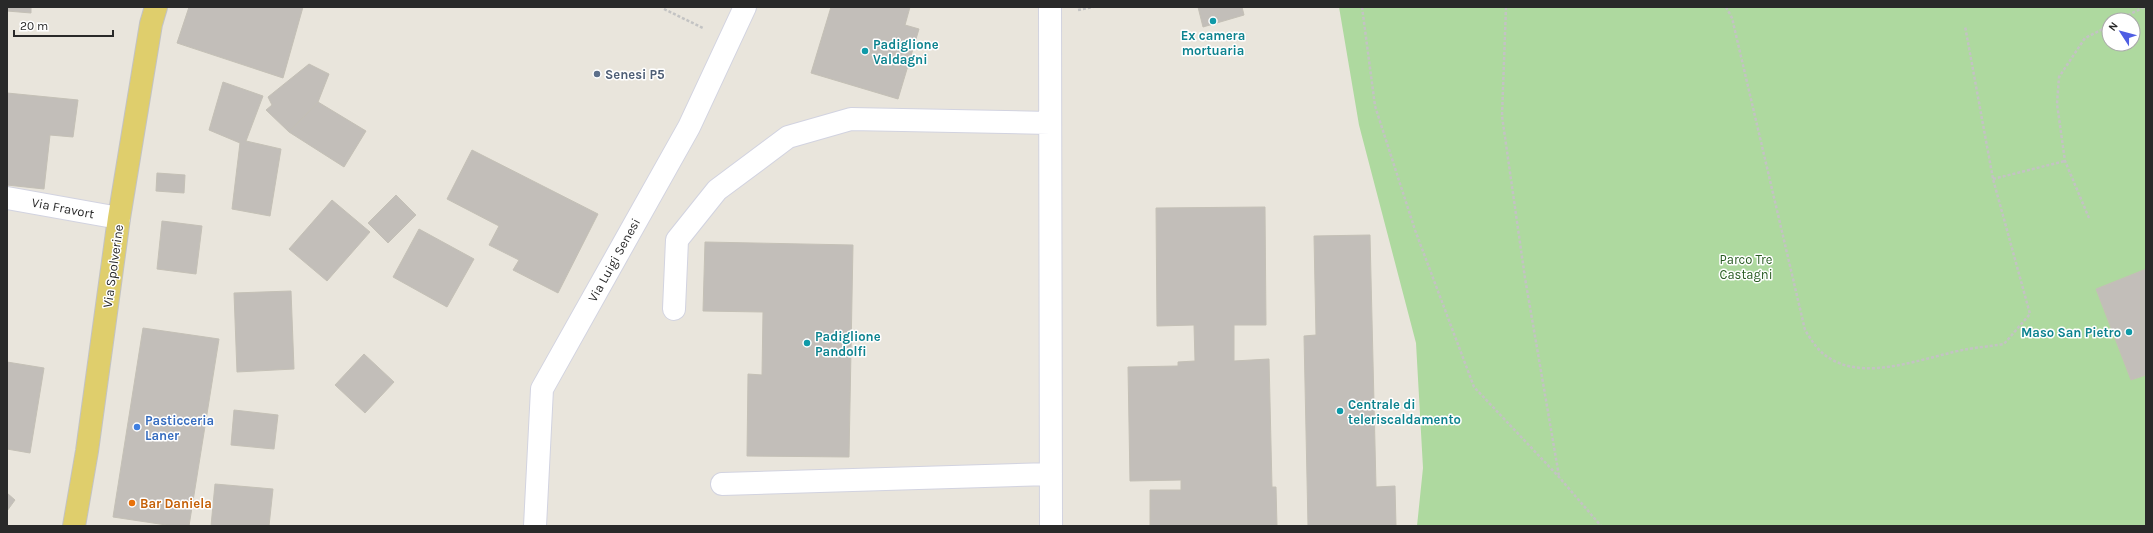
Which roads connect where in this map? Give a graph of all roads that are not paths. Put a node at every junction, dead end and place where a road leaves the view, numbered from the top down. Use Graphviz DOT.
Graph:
graph roads {
  1 [pos="156,7"];
  2 [pos="745,7"];
  3 [pos="1050,7"];
  4 [pos="1050,123"];
  5 [pos="7,198"];
  6 [pos="119,218"];
  7 [pos="674,309"];
  8 [pos="1051,474"];
  9 [pos="722,484"];
  10 [pos="74,526"];
  11 [pos="535,526"];
  12 [pos="1051,526"];
  1 -- 6 [label="main road, Via Spolverine"];
  2 -- 11 [label="street, Via Luigi Senesi"];
  3 -- 4 [label="street"];
  4 -- 7 [label="street"];
  4 -- 8 [label="street"];
  5 -- 6 [label="street, Via Fravort"];
  6 -- 10 [label="main road, Via Spolverine"];
  8 -- 9 [label="street"];
  8 -- 12 [label="street"];
}
